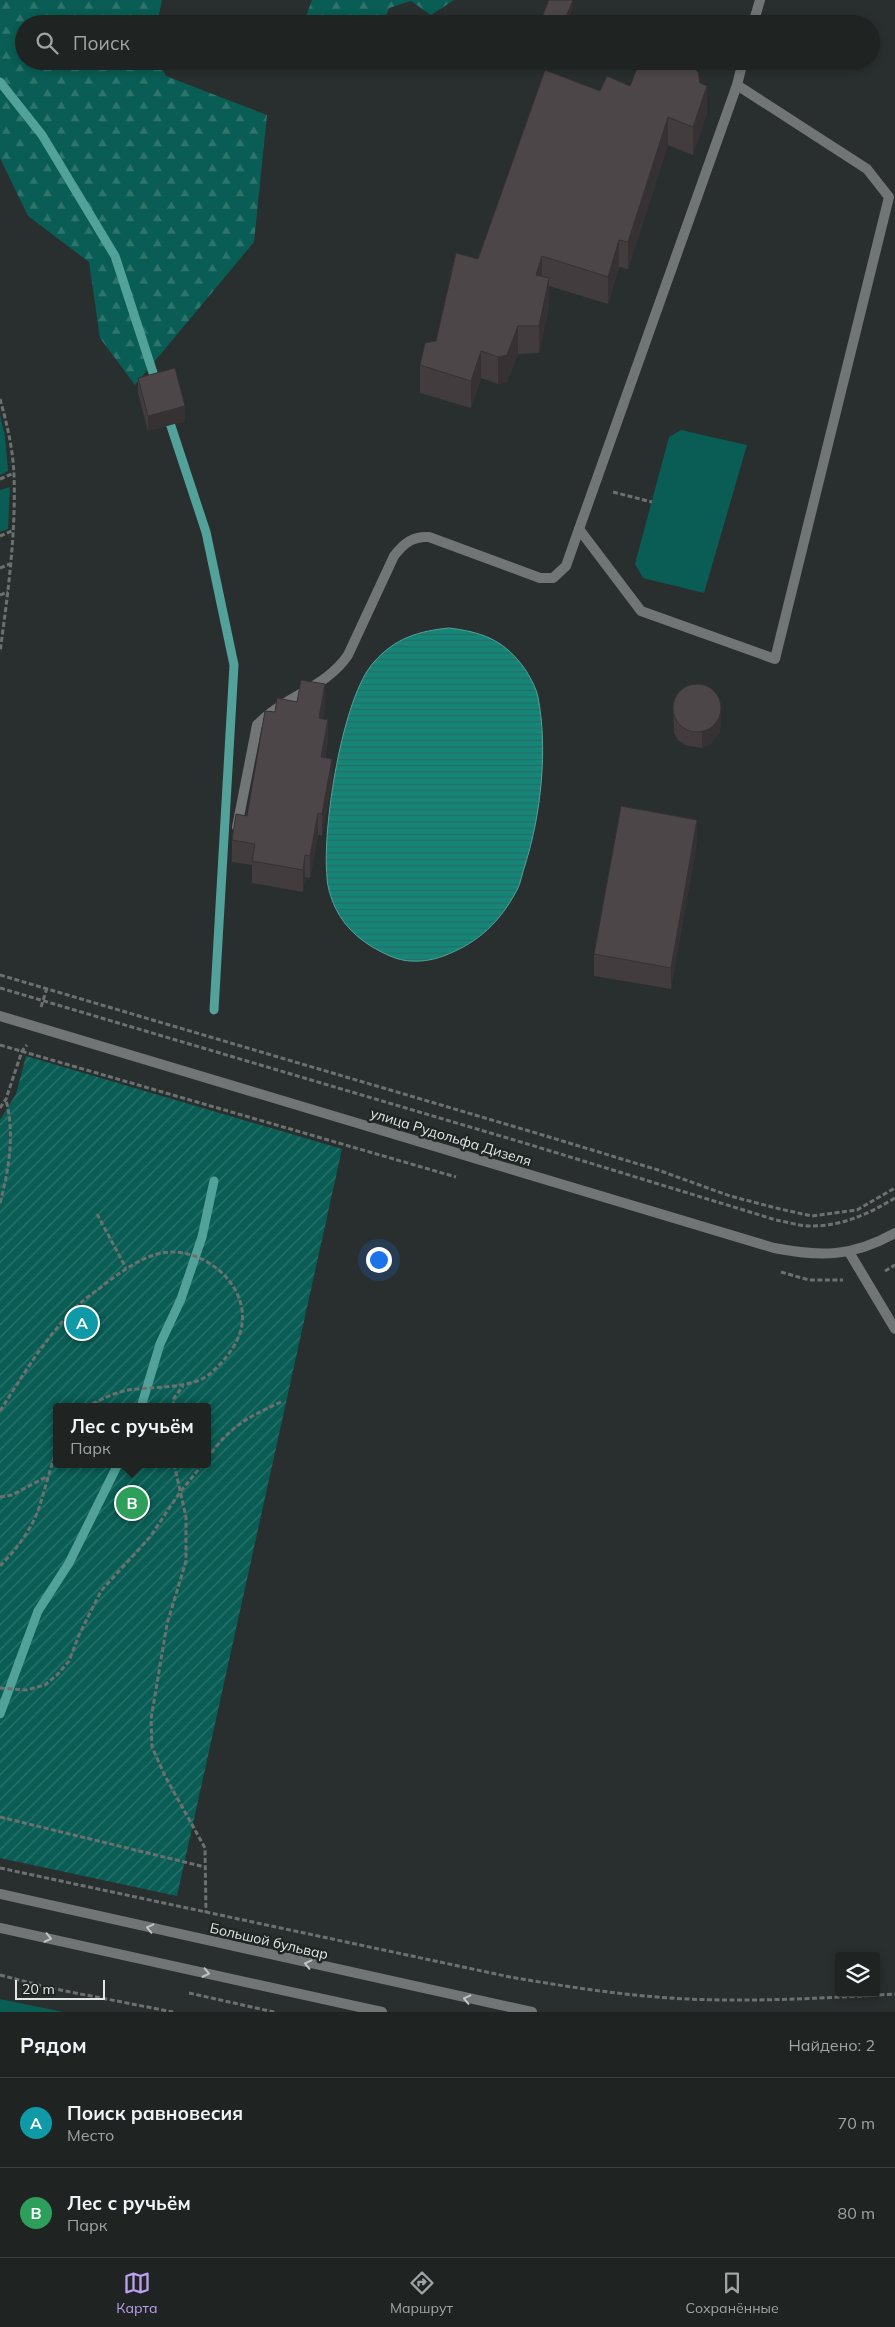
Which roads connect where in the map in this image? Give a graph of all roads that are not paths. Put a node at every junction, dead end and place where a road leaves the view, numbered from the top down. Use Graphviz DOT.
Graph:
graph roads {
  1 [pos="760,0"];
  2 [pos="756,15"];
  3 [pos="741,70"];
  4 [pos="737,85"];
  5 [pos="579,529"];
  6 [pos="234,840"];
  7 [pos="0,1016"];
  8 [pos="895,1233"];
  9 [pos="849,1252"];
  10 [pos="895,1329"];
  11 [pos="0,1894"];
  12 [pos="0,1928"];
  13 [pos="382,2012"];
  14 [pos="532,2012"];
  1 -- 2 [label="street"];
  3 -- 4 [label="street"];
  4 -- 5 [label="street"];
  4 -- 5 [label="street"];
  5 -- 6 [label="street"];
  7 -- 9 [label="street, улица Рудольфа Дизеля"];
  8 -- 9 [label="street, улица Рудольфа Дизеля"];
  9 -- 10 [label="street"];
  14 -- 11 [label="street, Большой бульвар, one-way"];
  12 -- 13 [label="street, one-way"];
}
